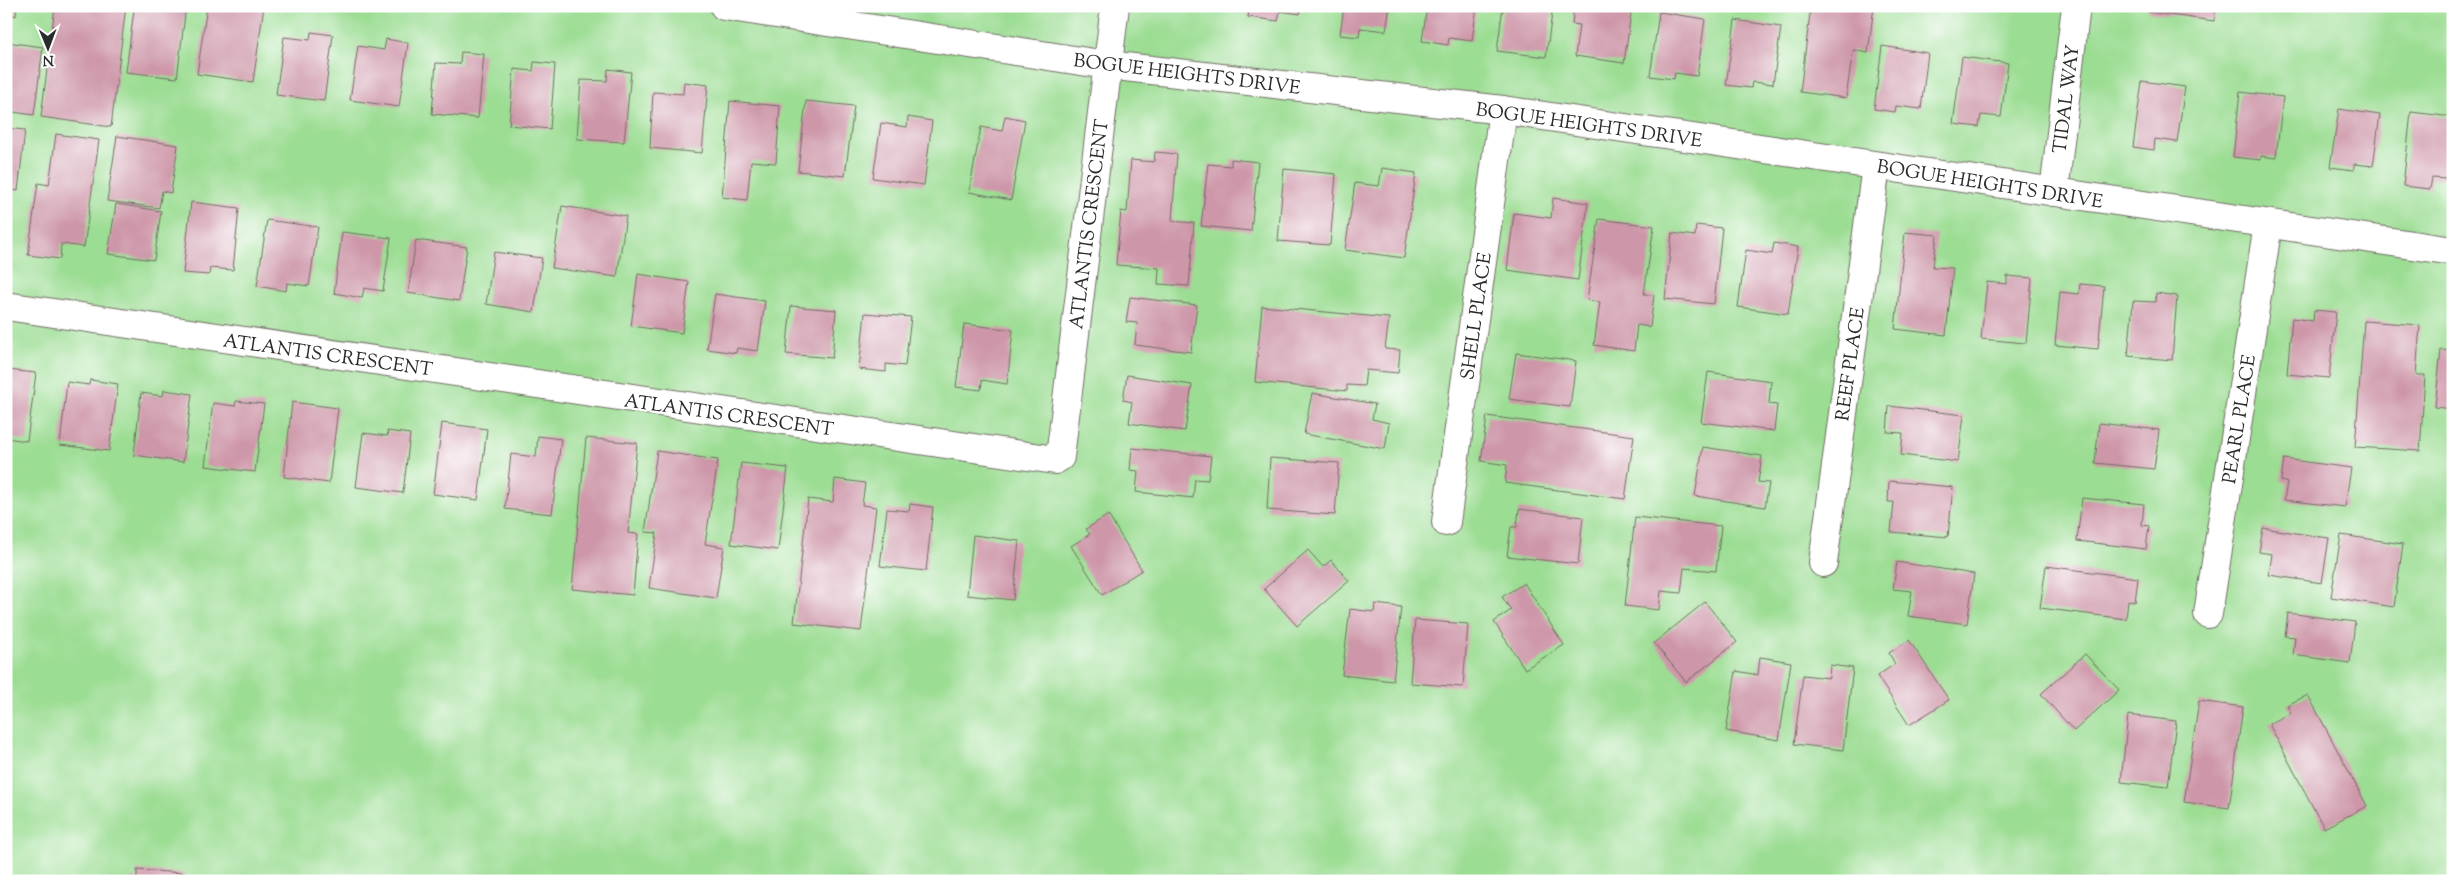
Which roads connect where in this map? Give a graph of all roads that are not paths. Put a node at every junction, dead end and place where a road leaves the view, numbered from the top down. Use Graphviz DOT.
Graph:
graph roads {
  1 [pos="724,6"];
  2 [pos="1115,6"];
  3 [pos="2076,6"];
  4 [pos="1107,65"];
  5 [pos="1503,110"];
  6 [pos="1876,166"];
  7 [pos="2054,192"];
  8 [pos="2268,224"];
  9 [pos="2453,251"];
  10 [pos="6,306"];
  11 [pos="1446,522"];
  12 [pos="1823,563"];
  13 [pos="2208,614"];
  1 -- 4 [label="street, BOGUE HEIGHTS DRIVE"];
  2 -- 4 [label="street"];
  3 -- 7 [label="street, TIDAL WAY"];
  4 -- 5 [label="street, BOGUE HEIGHTS DRIVE"];
  4 -- 10 [label="street, ATLANTIS CRESCENT"];
  5 -- 6 [label="street, BOGUE HEIGHTS DRIVE"];
  5 -- 11 [label="street, SHELL PLACE"];
  6 -- 7 [label="street, BOGUE HEIGHTS DRIVE"];
  6 -- 12 [label="street, REEF PLACE"];
  7 -- 8 [label="street, BOGUE HEIGHTS DRIVE"];
  8 -- 9 [label="street, BOGUE HEIGHTS DRIVE"];
  8 -- 13 [label="street, PEARL PLACE"];
}
